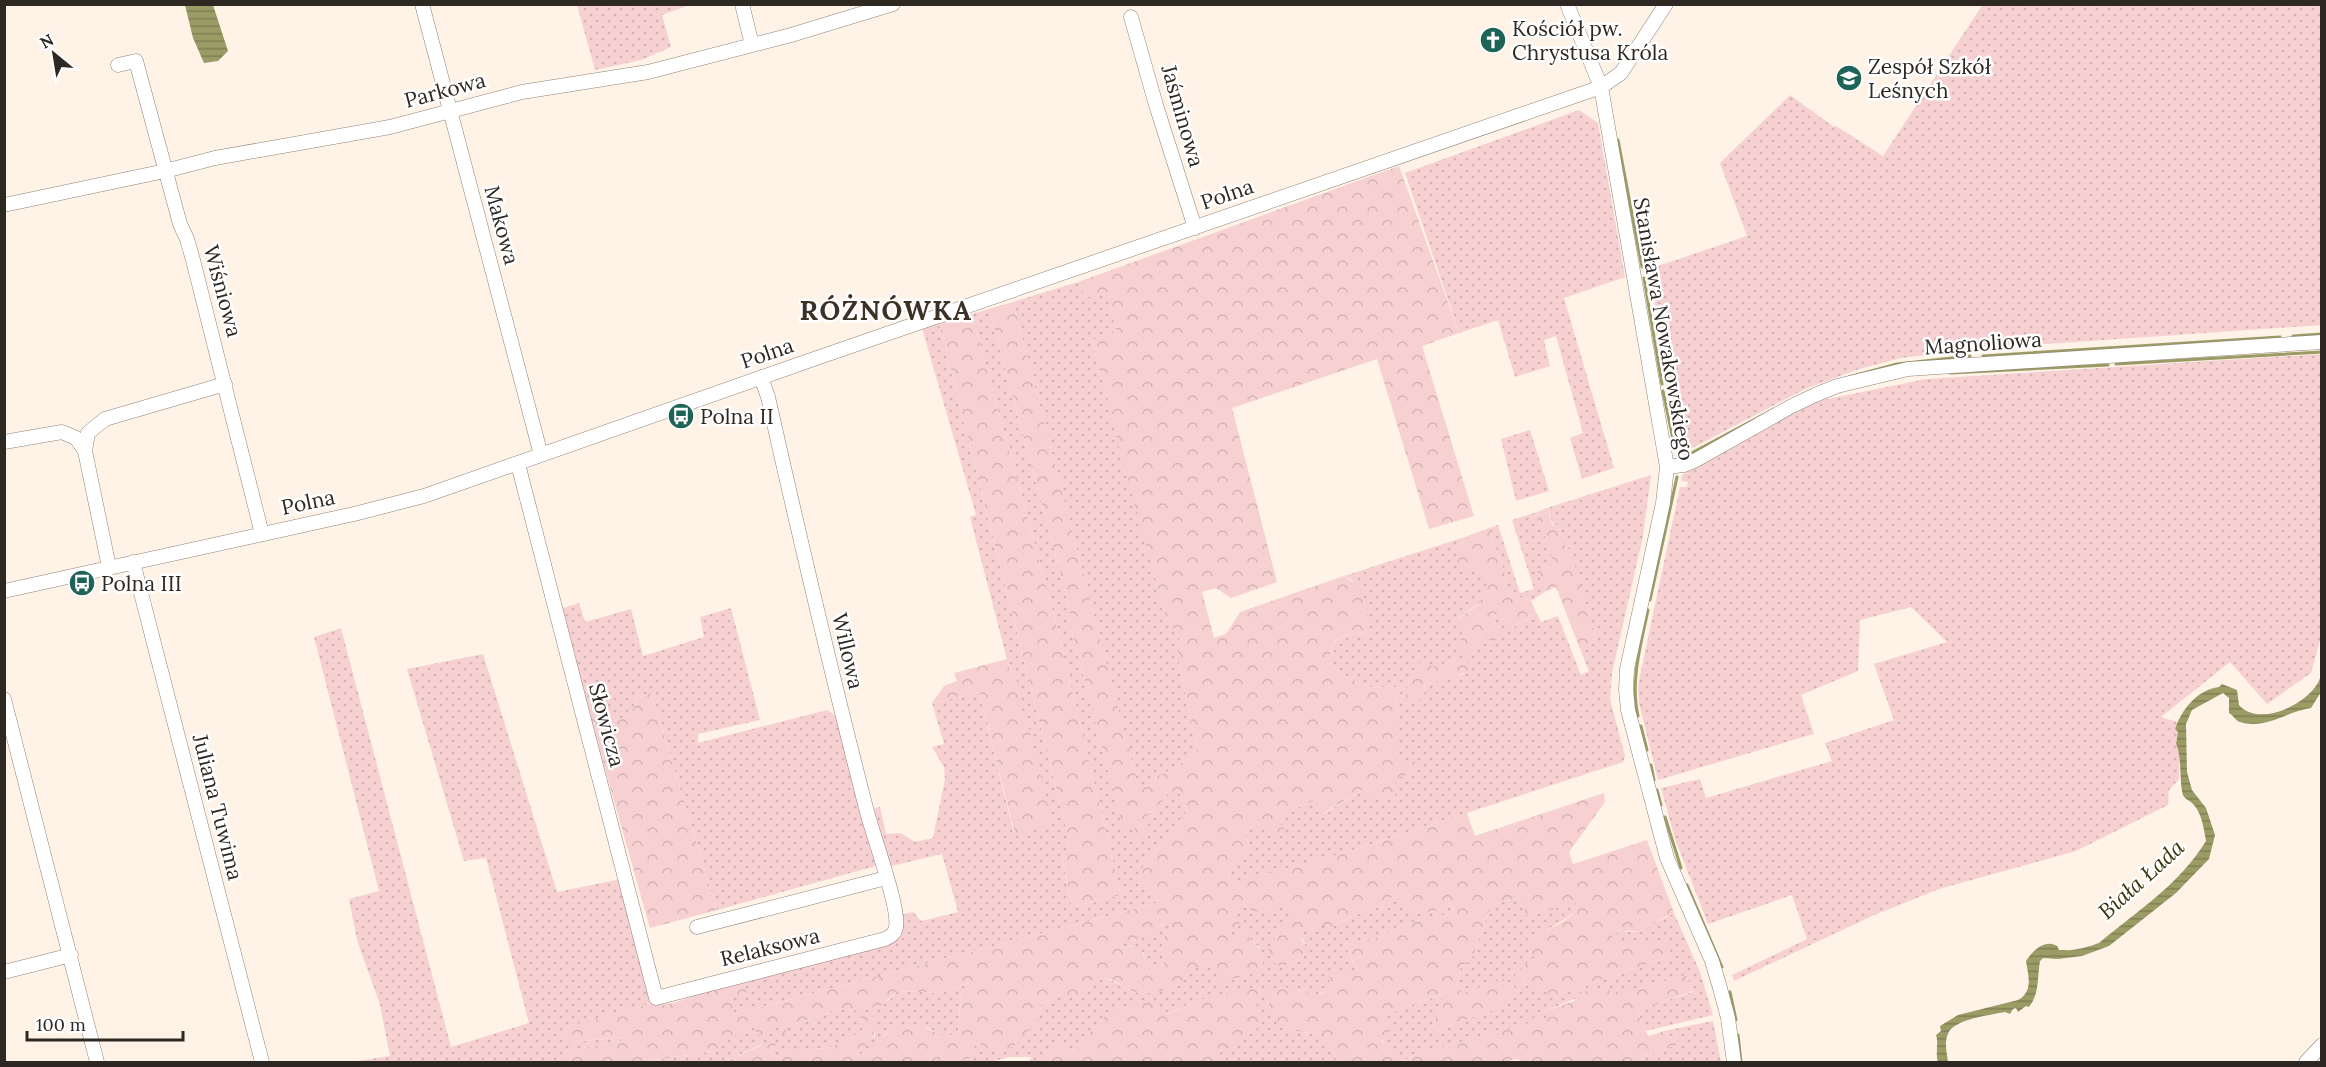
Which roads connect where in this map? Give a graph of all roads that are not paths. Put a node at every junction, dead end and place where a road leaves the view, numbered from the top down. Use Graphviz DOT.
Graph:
graph roads {
  1 [pos="422,4"];
  2 [pos="742,4"];
  3 [pos="893,4"];
  4 [pos="1567,4"];
  5 [pos="1666,4"];
  6 [pos="1131,17"];
  7 [pos="752,45"];
  8 [pos="118,65"];
  9 [pos="1601,87"];
  10 [pos="450,111"];
  11 [pos="165,171"];
  12 [pos="4,205"];
  13 [pos="1195,228"];
  14 [pos="2322,342"];
  15 [pos="761,377"];
  16 [pos="225,384"];
  17 [pos="4,442"];
  18 [pos="85,451"];
  19 [pos="542,455"];
  20 [pos="518,464"];
  21 [pos="1668,467"];
  22 [pos="262,534"];
  23 [pos="134,562"];
  24 [pos="109,567"];
  25 [pos="4,591"];
  26 [pos="4,699"];
  27 [pos="886,878"];
  28 [pos="697,927"];
  29 [pos="893,934"];
  30 [pos="71,955"];
  31 [pos="4,972"];
  32 [pos="656,998"];
  33 [pos="2322,1045"];
  34 [pos="97,1062"];
  35 [pos="261,1062"];
  36 [pos="1734,1062"];
  37 [pos="2306,1062"];
  1 -- 10 [label="street, Makowa"];
  2 -- 7 [label="street"];
  3 -- 7 [label="street, Parkowa"];
  4 -- 9 [label="street, Stanisława Nowakowskiego"];
  5 -- 9 [label="street, Polna"];
  6 -- 13 [label="street, Jaśminowa"];
  7 -- 10 [label="street, Parkowa"];
  8 -- 11 [label="street, Wiśniowa"];
  9 -- 13 [label="street, Polna"];
  9 -- 21 [label="street, Stanisława Nowakowskiego"];
  10 -- 11 [label="street, Parkowa"];
  10 -- 19 [label="street, Makowa"];
  11 -- 12 [label="street, Parkowa"];
  11 -- 16 [label="street, Wiśniowa"];
  13 -- 15 [label="street, Polna"];
  14 -- 21 [label="street, Magnoliowa"];
  15 -- 19 [label="street, Polna"];
  15 -- 27 [label="street, Willowa"];
  16 -- 18 [label="street"];
  16 -- 22 [label="street, Wiśniowa"];
  17 -- 18 [label="street"];
  18 -- 24 [label="street"];
  19 -- 20 [label="street, Polna"];
  20 -- 22 [label="street, Polna"];
  20 -- 32 [label="street, Słowicza"];
  21 -- 36 [label="street, Stanisława Nowakowskiego"];
  22 -- 23 [label="street, Polna"];
  23 -- 24 [label="street, Polna"];
  23 -- 35 [label="street, Juliana Tuwima"];
  24 -- 25 [label="street, Polna"];
  26 -- 30 [label="street"];
  27 -- 28 [label="street"];
  27 -- 29 [label="street, Willowa"];
  29 -- 32 [label="street, Relaksowa"];
  30 -- 31 [label="street"];
  30 -- 34 [label="street"];
  33 -- 37 [label="street"];
}
